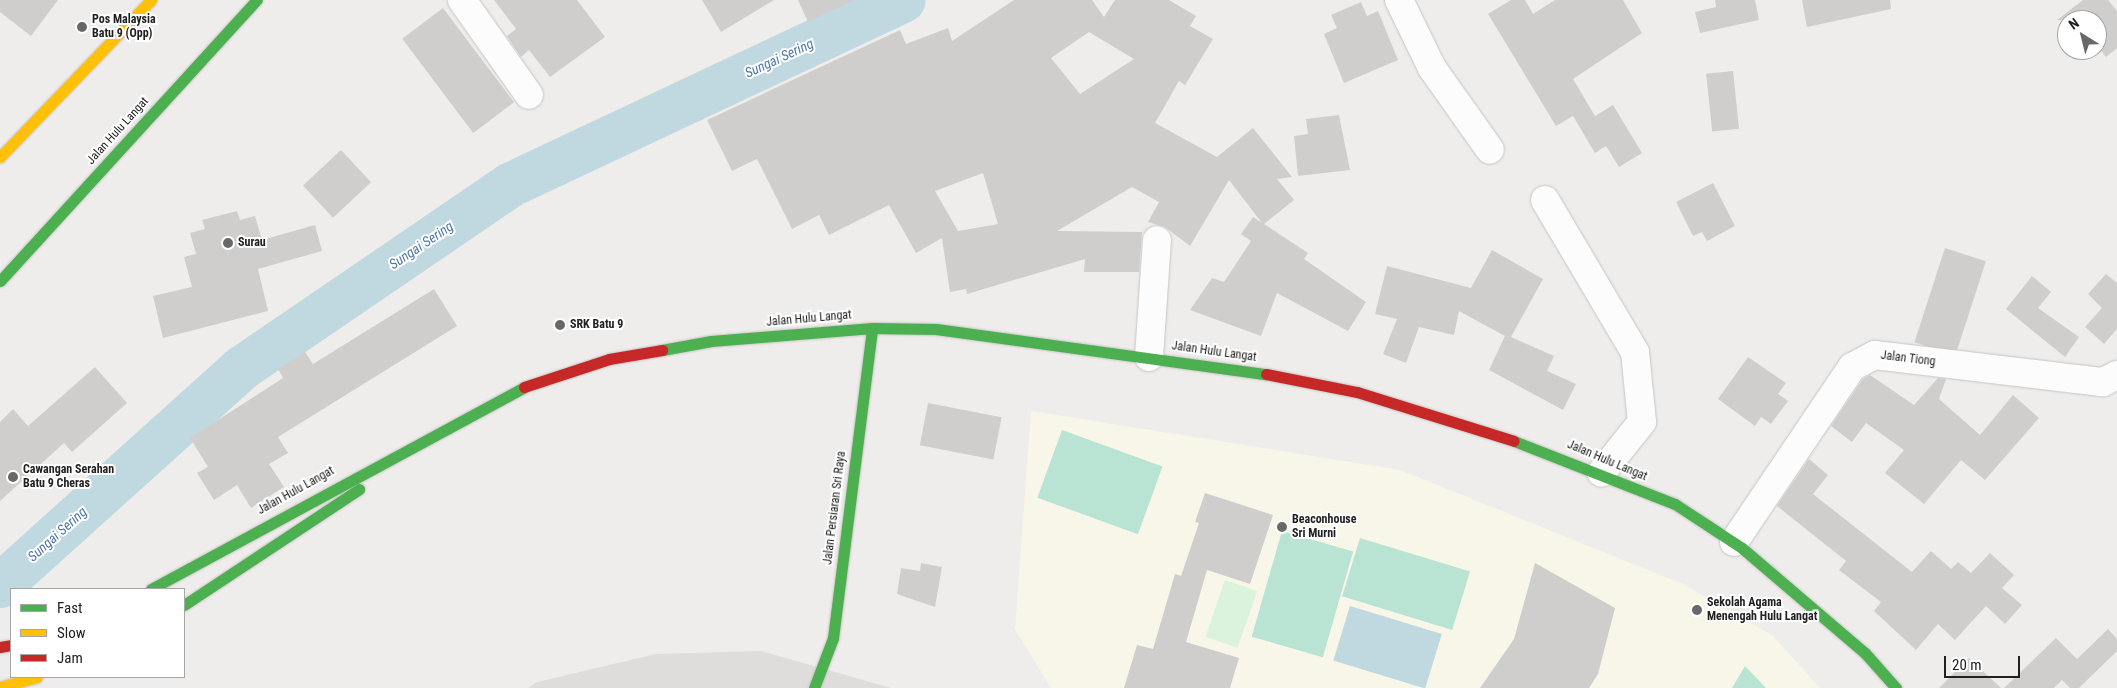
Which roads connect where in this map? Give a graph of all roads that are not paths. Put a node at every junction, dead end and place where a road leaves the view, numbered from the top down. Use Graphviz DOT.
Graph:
graph roads {
  1 [pos="151,0"];
  2 [pos="257,0"];
  3 [pos="462,0"];
  4 [pos="1399,0"];
  5 [pos="529,95"];
  6 [pos="1490,150"];
  7 [pos="0,157"];
  8 [pos="1545,200"];
  9 [pos="1157,240"];
  10 [pos="0,280"];
  11 [pos="872,328"];
  12 [pos="1150,356"];
  13 [pos="2117,376"];
  14 [pos="457,421"];
  15 [pos="1601,472"];
  16 [pos="1734,542"];
  17 [pos="153,588"];
  18 [pos="185,604"];
  19 [pos="33,678"];
  20 [pos="0,687"];
  21 [pos="814,688"];
  22 [pos="1896,688"];
  1 -- 7 [label="main road"];
  2 -- 10 [label="main road, Jalan Hulu Langat"];
  3 -- 5 [label="street"];
  4 -- 6 [label="street"];
  8 -- 15 [label="street"];
  9 -- 12 [label="street"];
  11 -- 12 [label="main road, Jalan Hulu Langat"];
  11 -- 14 [label="main road, Jalan Hulu Langat"];
  11 -- 21 [label="main road, Jalan Persiaran Sri Raya"];
  12 -- 15 [label="main road, Jalan Hulu Langat"];
  13 -- 16 [label="street, Jalan Tiong"];
  14 -- 17 [label="main road, Jalan Hulu Langat"];
  14 -- 18 [label="main road, Jalan Hulu Langat"];
  15 -- 16 [label="main road, Jalan Hulu Langat"];
  16 -- 22 [label="main road, Jalan Hulu Langat"];
  19 -- 20 [label="main road"];
}
